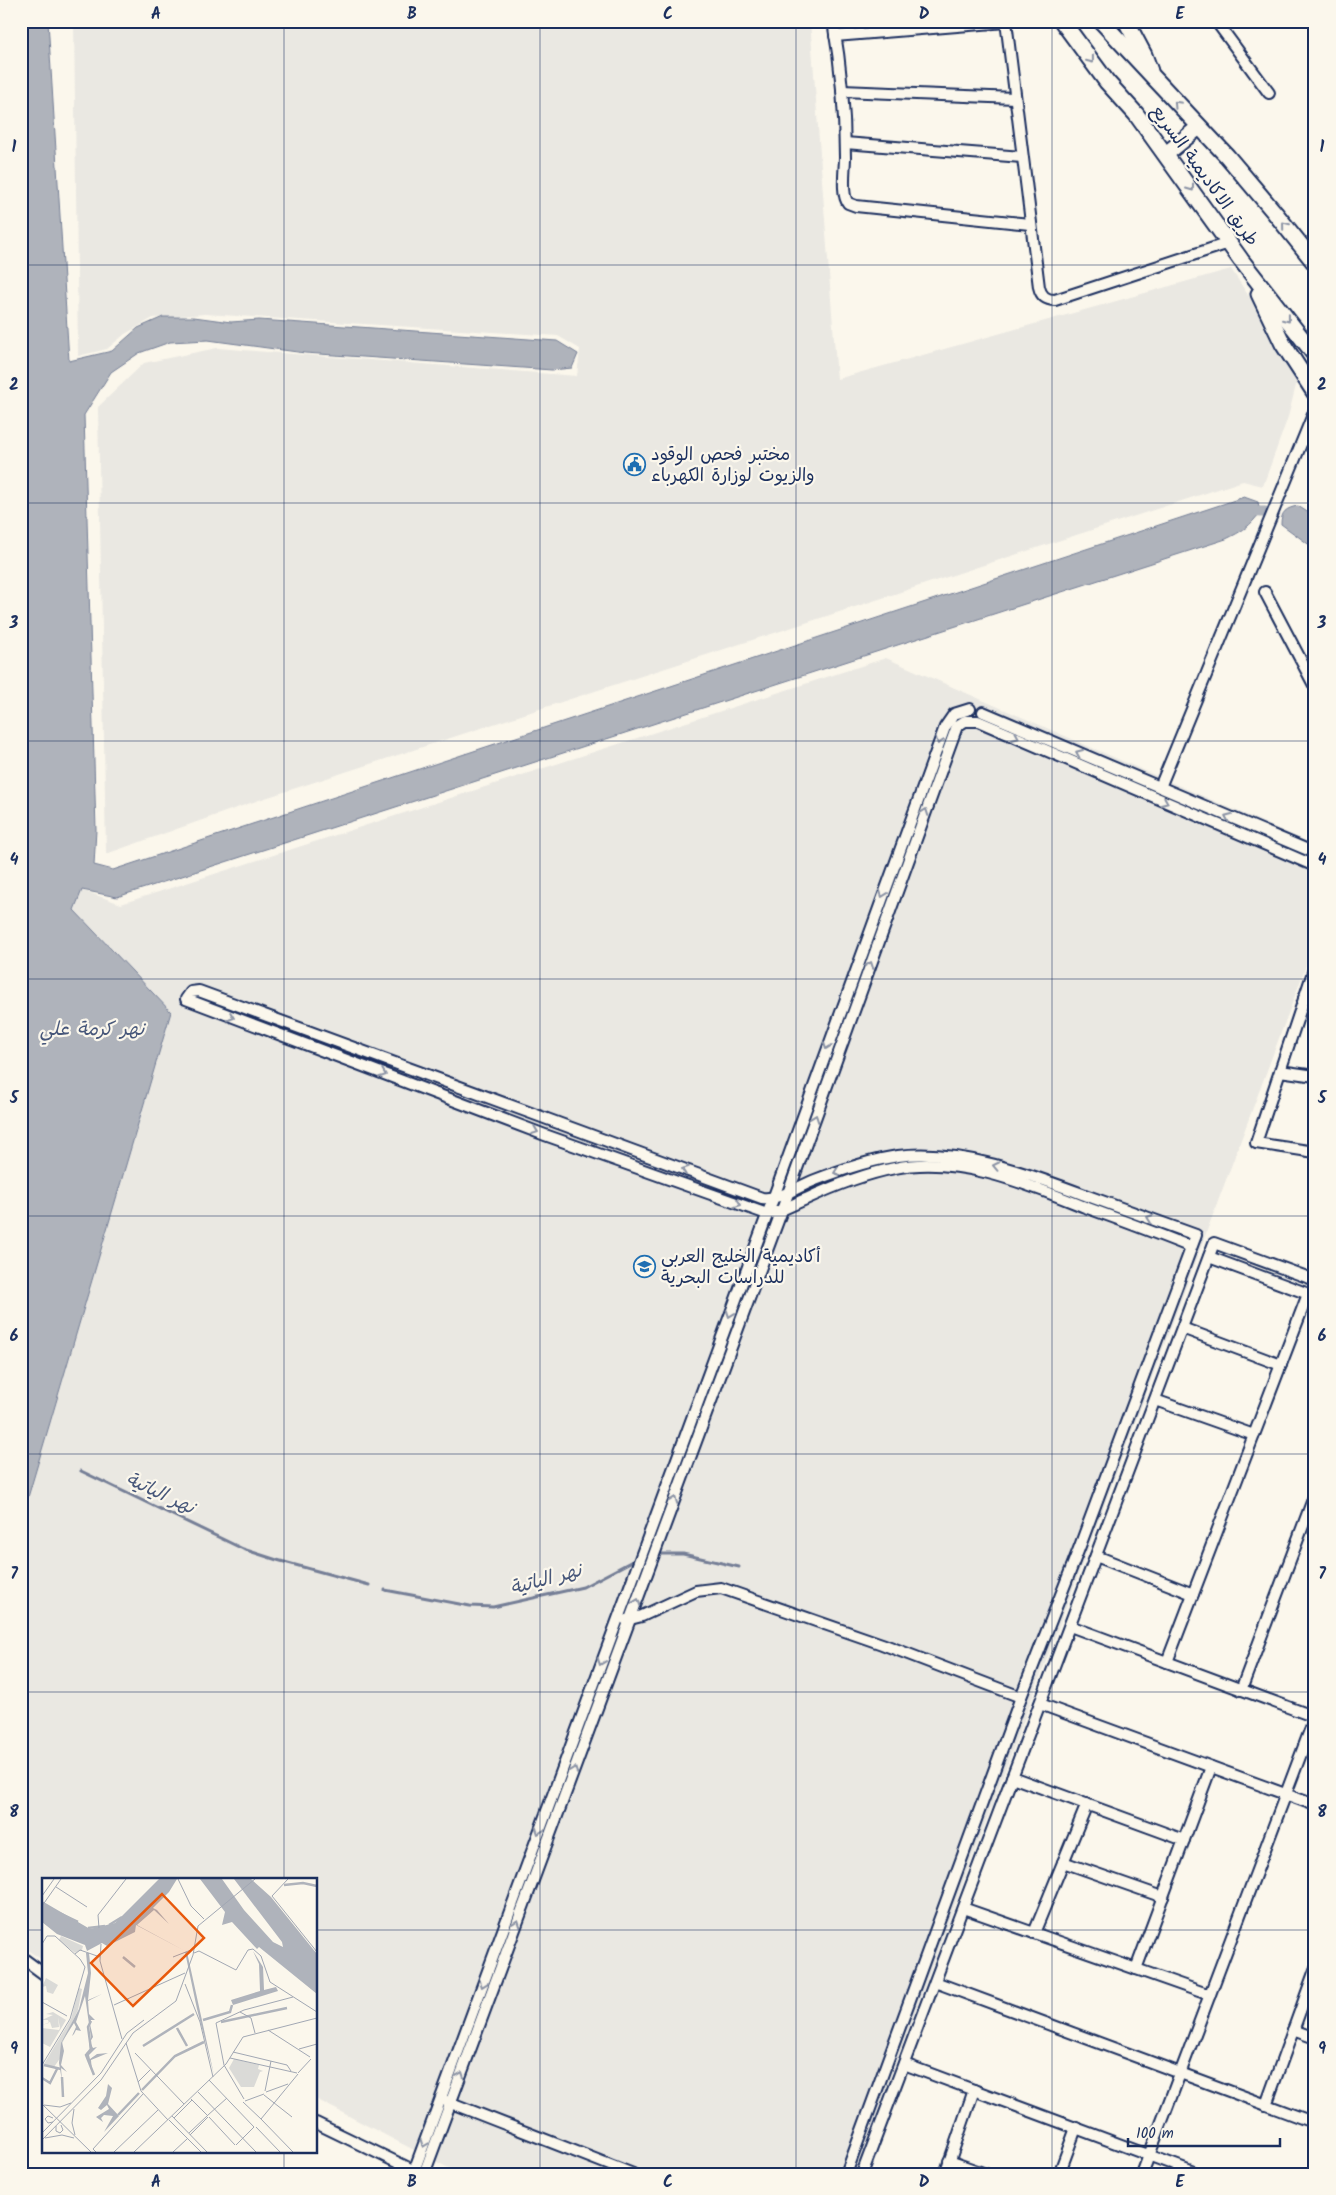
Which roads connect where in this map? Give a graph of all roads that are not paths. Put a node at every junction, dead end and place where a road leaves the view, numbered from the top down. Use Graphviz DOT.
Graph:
graph roads {
  1 [pos="832,21"];
  2 [pos="1006,21"];
  3 [pos="1062,21"];
  4 [pos="1101,21"];
  5 [pos="1126,21"];
  6 [pos="1216,21"];
  7 [pos="835,36"];
  8 [pos="1152,77"];
  9 [pos="842,91"];
  10 [pos="1269,93"];
  11 [pos="1015,98"];
  12 [pos="1199,127"];
  13 [pos="845,142"];
  14 [pos="1166,154"];
  15 [pos="1022,157"];
  16 [pos="1030,224"];
  17 [pos="1229,243"];
  18 [pos="1315,263"];
  19 [pos="1247,268"];
  20 [pos="1315,355"];
  21 [pos="1315,393"];
  22 [pos="1315,410"];
  23 [pos="1265,592"];
  24 [pos="1315,687"];
  25 [pos="970,709"];
  26 [pos="959,711"];
  27 [pos="983,712"];
  28 [pos="965,721"];
  29 [pos="1160,787"];
  30 [pos="1273,836"];
  31 [pos="1269,847"];
  32 [pos="1315,853"];
  33 [pos="1315,866"];
  34 [pos="1315,966"];
  35 [pos="1309,999"];
  36 [pos="1280,1071"];
  37 [pos="1315,1076"];
  38 [pos="1315,1152"];
  39 [pos="788,1193"];
  40 [pos="773,1198"];
  41 [pos="782,1210"];
  42 [pos="767,1214"];
  43 [pos="1191,1247"];
  44 [pos="1209,1258"];
  45 [pos="1315,1280"];
  46 [pos="1312,1295"];
  47 [pos="1182,1328"];
  48 [pos="1281,1365"];
  49 [pos="1155,1400"];
  50 [pos="1254,1435"];
  51 [pos="1315,1494"];
  52 [pos="1096,1556"];
  53 [pos="1193,1594"];
  54 [pos="617,1618"];
  55 [pos="630,1620"];
  56 [pos="1070,1626"];
  57 [pos="1167,1662"];
  58 [pos="1241,1690"];
  59 [pos="1021,1697"];
  60 [pos="1040,1704"];
  61 [pos="1315,1717"];
  62 [pos="1211,1767"];
  63 [pos="1012,1778"];
  64 [pos="1285,1794"];
  65 [pos="1087,1804"];
  66 [pos="1315,1805"];
  67 [pos="1184,1840"];
  68 [pos="1063,1862"];
  69 [pos="1163,1896"];
  70 [pos="963,1908"];
  71 [pos="1034,1933"];
  72 [pos="21,1957"];
  73 [pos="26,1966"];
  74 [pos="1136,1969"];
  75 [pos="1315,1970"];
  76 [pos="42,1973"];
  77 [pos="935,1982"];
  78 [pos="1210,1995"];
  79 [pos="1293,2030"];
  80 [pos="1315,2038"];
  81 [pos="904,2064"];
  82 [pos="1180,2073"];
  83 [pos="974,2090"];
  84 [pos="440,2099"];
  85 [pos="450,2103"];
  86 [pos="1266,2105"];
  87 [pos="318,2123"];
  88 [pos="1315,2123"];
  89 [pos="1076,2128"];
  90 [pos="1149,2155"];
  91 [pos="949,2160"];
  92 [pos="419,2173"];
  93 [pos="633,2174"];
  94 [pos="846,2174"];
  95 [pos="862,2174"];
  96 [pos="944,2174"];
  97 [pos="986,2174"];
  98 [pos="1059,2174"];
  99 [pos="1142,2174"];
  100 [pos="1199,2174"];
  1 -- 7 [label="street"];
  2 -- 7 [label="street"];
  2 -- 11 [label="street"];
  3 -- 14 [label="highway, طريق الاكاديمية السريع, one-way"];
  4 -- 8 [label="highway, طريق الاكاديمية السريع"];
  5 -- 8 [label="highway"];
  6 -- 10 [label="street"];
  7 -- 9 [label="street"];
  12 -- 8 [label="highway, طريق الاكاديمية السريع, one-way"];
  9 -- 11 [label="street"];
  9 -- 13 [label="street"];
  11 -- 15 [label="street"];
  12 -- 14 [label="highway"];
  18 -- 12 [label="highway, طريق الاكاديمية السريع, one-way"];
  13 -- 15 [label="street"];
  13 -- 16 [label="street"];
  14 -- 17 [label="highway, طريق الاكاديمية السريع, one-way"];
  15 -- 16 [label="street"];
  16 -- 17 [label="street"];
  17 -- 19 [label="highway, طريق الاكاديمية السريع"];
  19 -- 20 [label="highway, طريق الاكاديمية السريع, one-way"];
  19 -- 21 [label="highway"];
  22 -- 29 [label="street"];
  23 -- 24 [label="street"];
  25 -- 26 [label="street"];
  26 -- 28 [label="street"];
  26 -- 40 [label="street, one-way"];
  29 -- 27 [label="street, one-way"];
  28 -- 31 [label="street, one-way"];
  39 -- 28 [label="street, one-way"];
  30 -- 29 [label="street, one-way"];
  30 -- 31 [label="street"];
  30 -- 32 [label="street"];
  31 -- 33 [label="street"];
  34 -- 35 [label="street"];
  35 -- 36 [label="street"];
  36 -- 37 [label="street"];
  36 -- 38 [label="street"];
  39 -- 40 [label="street"];
  39 -- 41 [label="street"];
  43 -- 39 [label="street, one-way"];
  40 -- 42 [label="street"];
  40 -- 42 [label="street, one-way"];
  41 -- 42 [label="street"];
  41 -- 43 [label="street"];
  55 -- 41 [label="street, one-way"];
  42 -- 54 [label="street, one-way"];
  43 -- 59 [label="street"];
  44 -- 45 [label="street"];
  44 -- 46 [label="street"];
  44 -- 47 [label="street"];
  46 -- 48 [label="street"];
  47 -- 48 [label="street"];
  47 -- 49 [label="street"];
  48 -- 50 [label="street"];
  49 -- 50 [label="street"];
  49 -- 52 [label="street"];
  50 -- 53 [label="street"];
  51 -- 58 [label="street"];
  52 -- 53 [label="street"];
  52 -- 56 [label="street"];
  53 -- 57 [label="street"];
  54 -- 55 [label="street"];
  54 -- 84 [label="street, one-way"];
  55 -- 59 [label="street"];
  85 -- 55 [label="street, one-way"];
  56 -- 57 [label="street"];
  56 -- 60 [label="street"];
  57 -- 58 [label="street"];
  58 -- 61 [label="street"];
  59 -- 94 [label="street"];
  60 -- 62 [label="street"];
  60 -- 63 [label="street"];
  61 -- 64 [label="street"];
  62 -- 64 [label="street"];
  62 -- 67 [label="street"];
  63 -- 65 [label="street"];
  63 -- 70 [label="street"];
  64 -- 66 [label="street"];
  64 -- 78 [label="street"];
  65 -- 67 [label="street"];
  65 -- 68 [label="street"];
  67 -- 69 [label="street"];
  68 -- 69 [label="street"];
  68 -- 71 [label="street"];
  69 -- 74 [label="street"];
  70 -- 71 [label="street"];
  70 -- 77 [label="street"];
  71 -- 74 [label="street"];
  72 -- 73 [label="street"];
  73 -- 76 [label="street"];
  74 -- 78 [label="street"];
  75 -- 79 [label="street"];
  77 -- 81 [label="street"];
  77 -- 82 [label="street"];
  78 -- 82 [label="street"];
  79 -- 80 [label="street"];
  79 -- 86 [label="street"];
  81 -- 83 [label="street"];
  81 -- 95 [label="street"];
  82 -- 86 [label="street"];
  82 -- 90 [label="street"];
  83 -- 89 [label="street"];
  83 -- 91 [label="street"];
  84 -- 85 [label="street"];
  84 -- 92 [label="street, one-way"];
  85 -- 92 [label="street"];
  85 -- 93 [label="street"];
  86 -- 88 [label="street"];
  87 -- 92 [label="street"];
  89 -- 90 [label="street"];
  89 -- 98 [label="street"];
  90 -- 99 [label="street"];
  90 -- 100 [label="street"];
  91 -- 96 [label="street"];
  91 -- 97 [label="street"];
}
